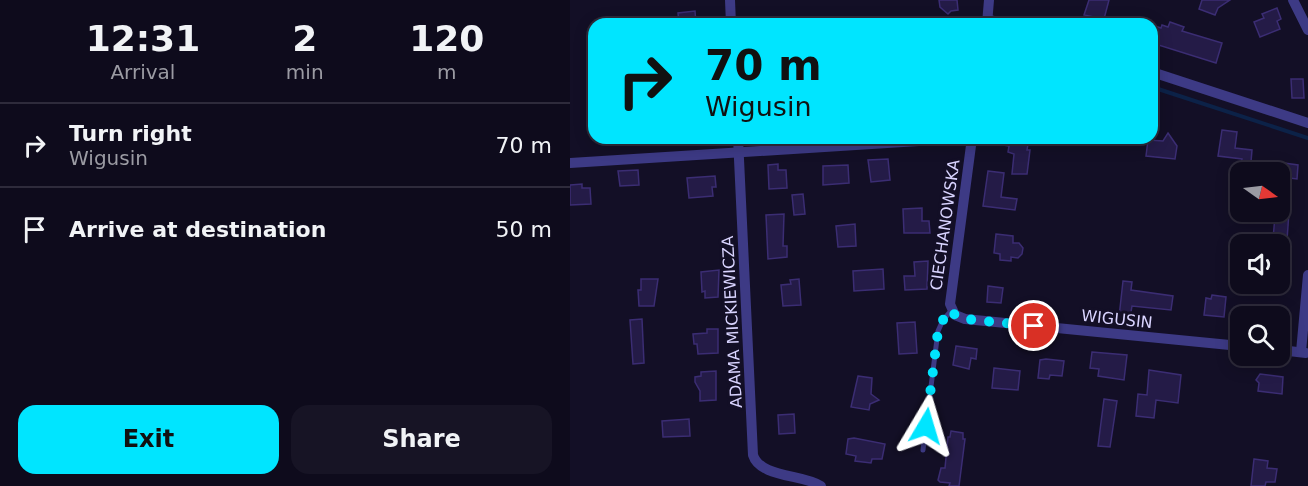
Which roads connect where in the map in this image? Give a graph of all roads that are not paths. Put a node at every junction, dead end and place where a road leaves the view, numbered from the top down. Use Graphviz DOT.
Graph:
graph roads {
  1 [pos="730,0"];
  2 [pos="989,0"];
  3 [pos="1293,0"];
  4 [pos="731,18"];
  5 [pos="987,18"];
  6 [pos="1308,30"];
  7 [pos="1158,74"];
  8 [pos="1308,123"];
  9 [pos="738,144"];
  10 [pos="868,144"];
  11 [pos="971,144"];
  12 [pos="738,152"];
  13 [pos="570,163"];
  14 [pos="1308,274"];
  15 [pos="953,313"];
  16 [pos="1230,345"];
  17 [pos="1304,352"];
  18 [pos="923,450"];
  19 [pos="821,486"];
  1 -- 4 [label="street"];
  2 -- 5 [label="street"];
  3 -- 6 [label="street"];
  7 -- 8 [label="street"];
  9 -- 12 [label="street, ADAMA MICKIEWICZA"];
  10 -- 12 [label="street"];
  11 -- 15 [label="street, CIECHANOWSKA"];
  12 -- 13 [label="street"];
  12 -- 19 [label="street, ADAMA MICKIEWICZA"];
  14 -- 17 [label="street"];
  15 -- 16 [label="street, WIGUSIN"];
  15 -- 18 [label="lane"];
}
